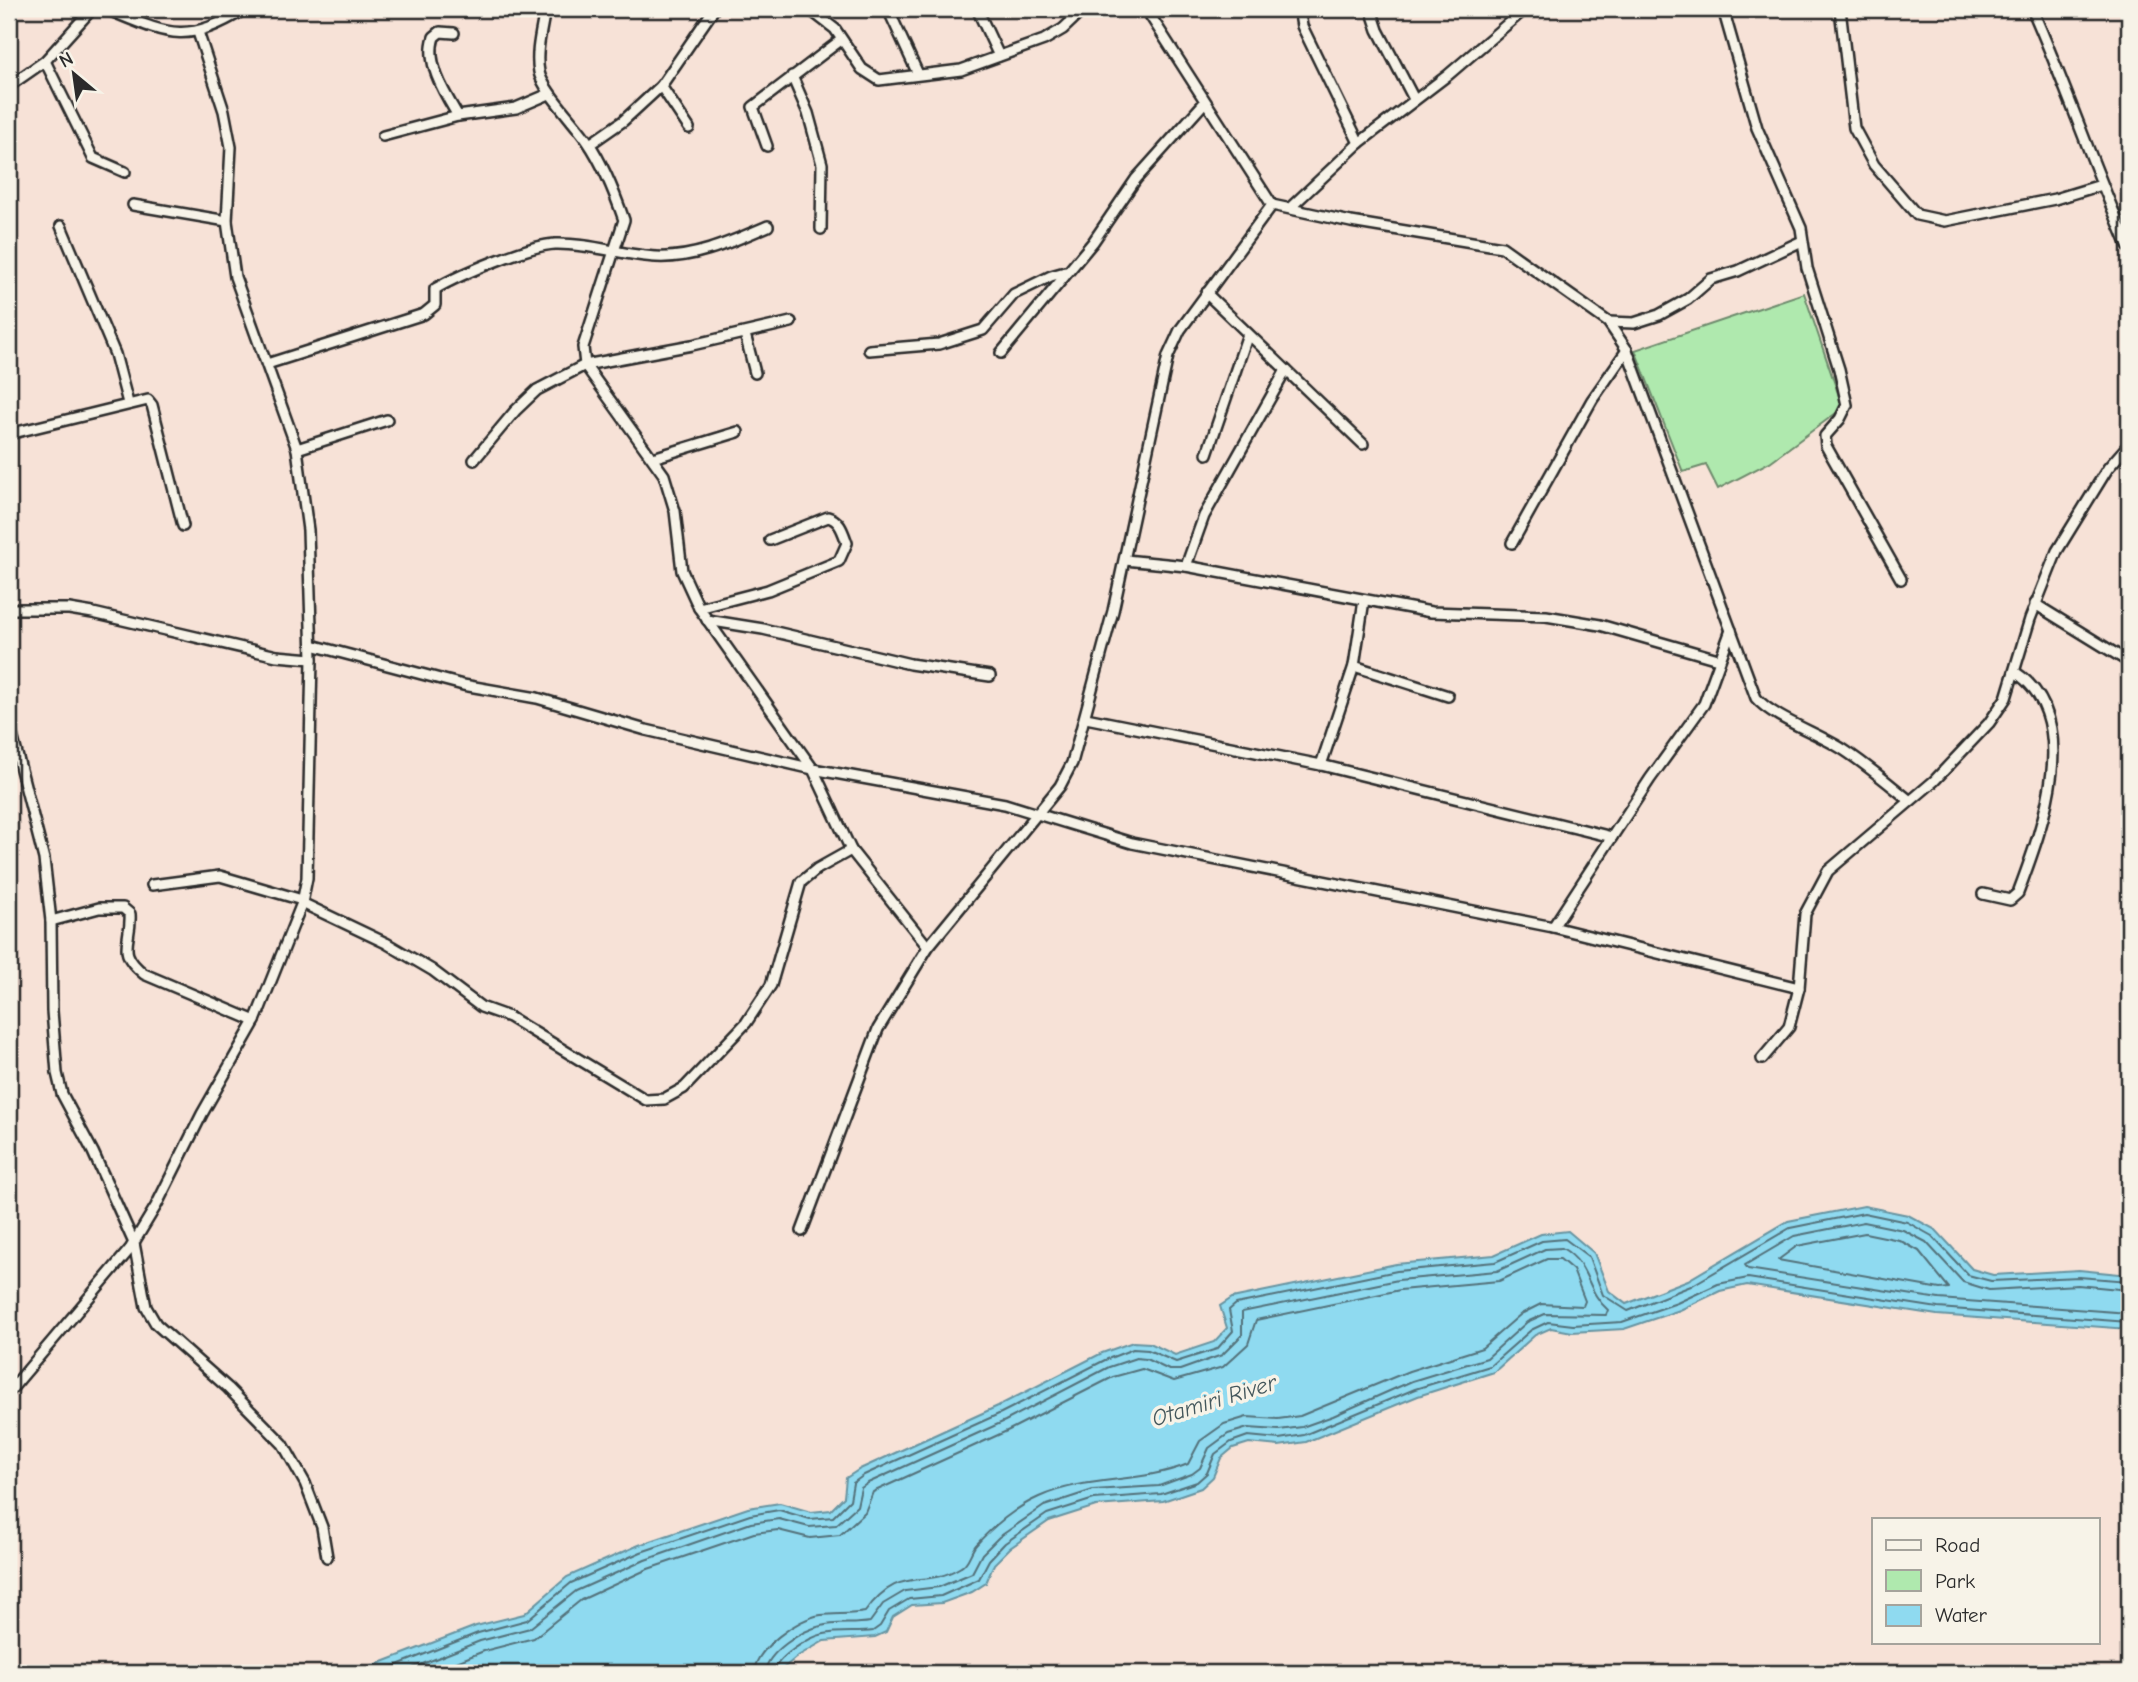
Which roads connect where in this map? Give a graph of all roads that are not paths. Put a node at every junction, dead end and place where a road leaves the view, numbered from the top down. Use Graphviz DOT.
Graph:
graph roads {
  1 [pos="92,9"];
  2 [pos="106,9"];
  3 [pos="245,9"];
  4 [pos="545,9"];
  5 [pos="714,9"];
  6 [pos="809,9"];
  7 [pos="888,9"];
  8 [pos="977,9"];
  9 [pos="1084,9"];
  10 [pos="1146,9"];
  11 [pos="1299,9"];
  12 [pos="1371,9"];
  13 [pos="1525,9"];
  14 [pos="1723,9"];
  15 [pos="1840,9"];
  16 [pos="2032,9"];
  17 [pos="198,32"];
  18 [pos="454,33"];
  19 [pos="841,40"];
  20 [pos="999,56"];
  21 [pos="45,61"];
  22 [pos="919,75"];
  23 [pos="792,76"];
  24 [pos="9,86"];
  25 [pos="661,86"];
  26 [pos="549,94"];
  27 [pos="1414,99"];
  28 [pos="1206,102"];
  29 [pos="457,116"];
  30 [pos="689,128"];
  31 [pos="383,136"];
  32 [pos="1359,143"];
  33 [pos="590,145"];
  34 [pos="767,146"];
  35 [pos="125,172"];
  36 [pos="2101,185"];
  37 [pos="133,205"];
  38 [pos="1272,205"];
  39 [pos="1290,207"];
  40 [pos="228,221"];
  41 [pos="61,226"];
  42 [pos="768,226"];
  43 [pos="821,229"];
  44 [pos="1802,241"];
  45 [pos="2129,248"];
  46 [pos="615,253"];
  47 [pos="1065,272"];
  48 [pos="1206,293"];
  49 [pos="791,322"];
  50 [pos="1608,322"];
  51 [pos="745,334"];
  52 [pos="1248,334"];
  53 [pos="869,350"];
  54 [pos="1627,350"];
  55 [pos="1001,353"];
  56 [pos="267,364"];
  57 [pos="586,365"];
  58 [pos="1286,370"];
  59 [pos="755,373"];
  60 [pos="128,403"];
  61 [pos="387,420"];
  62 [pos="9,423"];
  63 [pos="738,432"];
  64 [pos="10,434"];
  65 [pos="1363,444"];
  66 [pos="2129,444"];
  67 [pos="297,449"];
  68 [pos="1207,454"];
  69 [pos="653,458"];
  70 [pos="474,460"];
  71 [pos="183,526"];
  72 [pos="770,540"];
  73 [pos="1512,543"];
  74 [pos="1125,561"];
  75 [pos="1186,566"];
  76 [pos="1901,579"];
  77 [pos="1364,600"];
  78 [pos="2035,604"];
  79 [pos="699,608"];
  80 [pos="9,609"];
  81 [pos="708,620"];
  82 [pos="1731,630"];
  83 [pos="312,645"];
  84 [pos="312,659"];
  85 [pos="1718,659"];
  86 [pos="2129,662"];
  87 [pos="1354,666"];
  88 [pos="2015,672"];
  89 [pos="990,677"];
  90 [pos="1448,696"];
  91 [pos="1086,718"];
  92 [pos="9,723"];
  93 [pos="1321,765"];
  94 [pos="813,769"];
  95 [pos="1909,800"];
  96 [pos="1038,814"];
  97 [pos="1612,837"];
  98 [pos="851,850"];
  99 [pos="152,885"];
  100 [pos="1983,894"];
  101 [pos="302,902"];
  102 [pos="51,921"];
  103 [pos="1553,928"];
  104 [pos="928,947"];
  105 [pos="1799,988"];
  106 [pos="255,1021"];
  107 [pos="1762,1059"];
  108 [pos="802,1231"];
  109 [pos="134,1243"];
  110 [pos="9,1392"];
  111 [pos="327,1557"];
  1 -- 21 [label="street"];
  2 -- 17 [label="street"];
  3 -- 17 [label="street"];
  4 -- 26 [label="street"];
  5 -- 25 [label="street"];
  6 -- 19 [label="street"];
  7 -- 22 [label="street"];
  8 -- 20 [label="street"];
  9 -- 20 [label="street"];
  10 -- 28 [label="street"];
  11 -- 32 [label="street"];
  12 -- 27 [label="street"];
  13 -- 27 [label="street"];
  14 -- 44 [label="street"];
  15 -- 36 [label="street"];
  16 -- 36 [label="street"];
  17 -- 40 [label="street"];
  18 -- 29 [label="street"];
  19 -- 22 [label="street"];
  19 -- 23 [label="street"];
  20 -- 22 [label="street"];
  21 -- 24 [label="street"];
  21 -- 35 [label="street"];
  23 -- 34 [label="street"];
  23 -- 43 [label="street"];
  25 -- 30 [label="street"];
  25 -- 33 [label="street"];
  26 -- 29 [label="street"];
  26 -- 33 [label="street"];
  27 -- 32 [label="street"];
  28 -- 38 [label="street"];
  28 -- 47 [label="street"];
  29 -- 31 [label="street"];
  32 -- 39 [label="street"];
  33 -- 46 [label="street"];
  36 -- 45 [label="street"];
  37 -- 40 [label="street"];
  38 -- 39 [label="street"];
  38 -- 48 [label="street"];
  39 -- 50 [label="street"];
  40 -- 56 [label="street"];
  41 -- 60 [label="street"];
  42 -- 46 [label="street"];
  44 -- 50 [label="street"];
  44 -- 76 [label="street"];
  46 -- 56 [label="street"];
  46 -- 57 [label="street"];
  47 -- 53 [label="street"];
  47 -- 55 [label="street"];
  48 -- 52 [label="street"];
  48 -- 74 [label="street"];
  49 -- 51 [label="street"];
  50 -- 54 [label="street"];
  51 -- 57 [label="street"];
  51 -- 59 [label="street"];
  52 -- 58 [label="street"];
  52 -- 68 [label="street"];
  54 -- 73 [label="street"];
  54 -- 82 [label="street"];
  56 -- 67 [label="street"];
  57 -- 69 [label="street"];
  57 -- 70 [label="street"];
  58 -- 65 [label="street"];
  58 -- 75 [label="street"];
  60 -- 64 [label="street"];
  60 -- 71 [label="street"];
  61 -- 67 [label="street"];
  62 -- 64 [label="street"];
  63 -- 69 [label="street"];
  66 -- 78 [label="street"];
  67 -- 83 [label="street"];
  69 -- 79 [label="street"];
  72 -- 79 [label="street"];
  74 -- 75 [label="street"];
  74 -- 91 [label="street"];
  75 -- 77 [label="street"];
  77 -- 85 [label="street"];
  77 -- 87 [label="street"];
  78 -- 86 [label="street"];
  78 -- 88 [label="street"];
  79 -- 81 [label="street"];
  80 -- 84 [label="street"];
  81 -- 89 [label="street"];
  81 -- 94 [label="street"];
  82 -- 85 [label="street"];
  82 -- 95 [label="street"];
  83 -- 84 [label="street"];
  83 -- 94 [label="street"];
  84 -- 101 [label="street"];
  85 -- 97 [label="street"];
  87 -- 90 [label="street"];
  87 -- 93 [label="street"];
  88 -- 95 [label="street"];
  88 -- 100 [label="street"];
  91 -- 93 [label="street"];
  91 -- 96 [label="street"];
  92 -- 102 [label="street"];
  93 -- 97 [label="street"];
  94 -- 96 [label="street"];
  94 -- 98 [label="street"];
  95 -- 105 [label="street"];
  96 -- 103 [label="street"];
  96 -- 104 [label="street"];
  97 -- 103 [label="street"];
  98 -- 101 [label="street"];
  98 -- 104 [label="street"];
  99 -- 101 [label="street"];
  101 -- 106 [label="street"];
  102 -- 106 [label="street"];
  102 -- 109 [label="street"];
  103 -- 105 [label="street"];
  104 -- 108 [label="street"];
  105 -- 107 [label="street"];
  106 -- 109 [label="street"];
  109 -- 110 [label="street"];
  109 -- 111 [label="street"];
}
